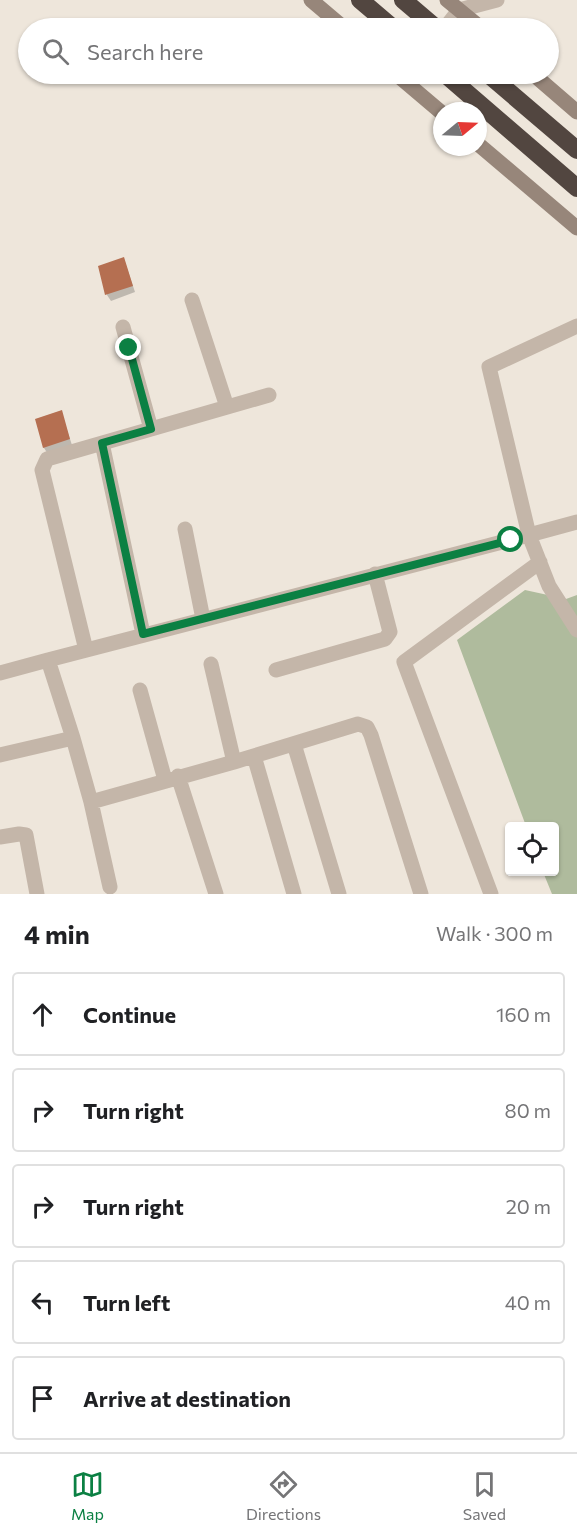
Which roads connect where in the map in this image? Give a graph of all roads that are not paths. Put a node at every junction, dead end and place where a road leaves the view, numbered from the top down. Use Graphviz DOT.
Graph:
graph roads {
  1 [pos="311,0"];
  2 [pos="360,0"];
  3 [pos="403,0"];
  4 [pos="447,0"];
  5 [pos="497,0"];
  6 [pos="459,10"];
  7 [pos="332,18"];
  8 [pos="381,18"];
  9 [pos="424,18"];
  10 [pos="453,18"];
  11 [pos="469,18"];
  12 [pos="412,84"];
  13 [pos="457,84"];
  14 [pos="500,84"];
  15 [pos="545,84"];
  16 [pos="433,104"];
  17 [pos="577,112"];
  18 [pos="577,150"];
  19 [pos="487,152"];
  20 [pos="577,188"];
  21 [pos="577,228"];
  22 [pos="192,300"];
  23 [pos="577,326"];
  24 [pos="123,327"];
  25 [pos="269,395"];
  26 [pos="227,407"];
  27 [pos="151,429"];
  28 [pos="102,443"];
  29 [pos="577,522"];
  30 [pos="185,529"];
  31 [pos="529,535"];
  32 [pos="540,562"];
  33 [pos="375,574"];
  34 [pos="203,619"];
  35 [pos="577,630"];
  36 [pos="143,634"];
  37 [pos="86,650"];
  38 [pos="48,660"];
  39 [pos="211,664"];
  40 [pos="276,670"];
  41 [pos="0,674"];
  42 [pos="140,690"];
  43 [pos="73,738"];
  44 [pos="294,744"];
  45 [pos="0,755"];
  46 [pos="254,756"];
  47 [pos="234,762"];
  48 [pos="171,778"];
  49 [pos="91,802"];
  50 [pos="0,837"];
  51 [pos="110,887"];
  52 [pos="37,894"];
  53 [pos="216,894"];
  54 [pos="294,894"];
  55 [pos="339,894"];
  56 [pos="421,894"];
  57 [pos="491,894"];
  1 -- 7 [label="street"];
  2 -- 8 [label="highway"];
  3 -- 9 [label="highway"];
  4 -- 6 [label="street"];
  5 -- 6 [label="street"];
  6 -- 10 [label="street"];
  6 -- 11 [label="street"];
  12 -- 16 [label="street"];
  13 -- 20 [label="highway"];
  14 -- 18 [label="highway"];
  15 -- 17 [label="street"];
  19 -- 21 [label="street"];
  22 -- 26 [label="street"];
  23 -- 31 [label="street"];
  24 -- 27 [label="street"];
  25 -- 26 [label="street"];
  26 -- 27 [label="street"];
  27 -- 28 [label="street"];
  28 -- 36 [label="street"];
  28 -- 37 [label="street"];
  29 -- 31 [label="street"];
  30 -- 34 [label="street"];
  31 -- 32 [label="street"];
  31 -- 33 [label="street"];
  32 -- 35 [label="street"];
  32 -- 57 [label="street"];
  33 -- 34 [label="street"];
  33 -- 40 [label="street"];
  34 -- 36 [label="street"];
  36 -- 37 [label="street"];
  37 -- 38 [label="street"];
  38 -- 41 [label="street"];
  38 -- 43 [label="street"];
  39 -- 47 [label="street"];
  42 -- 48 [label="street"];
  43 -- 45 [label="street"];
  43 -- 49 [label="street"];
  44 -- 46 [label="street"];
  44 -- 55 [label="street"];
  44 -- 56 [label="street"];
  46 -- 47 [label="street"];
  46 -- 54 [label="street"];
  47 -- 48 [label="street"];
  48 -- 49 [label="street"];
  48 -- 53 [label="street"];
  49 -- 51 [label="street"];
  50 -- 52 [label="street"];
}
